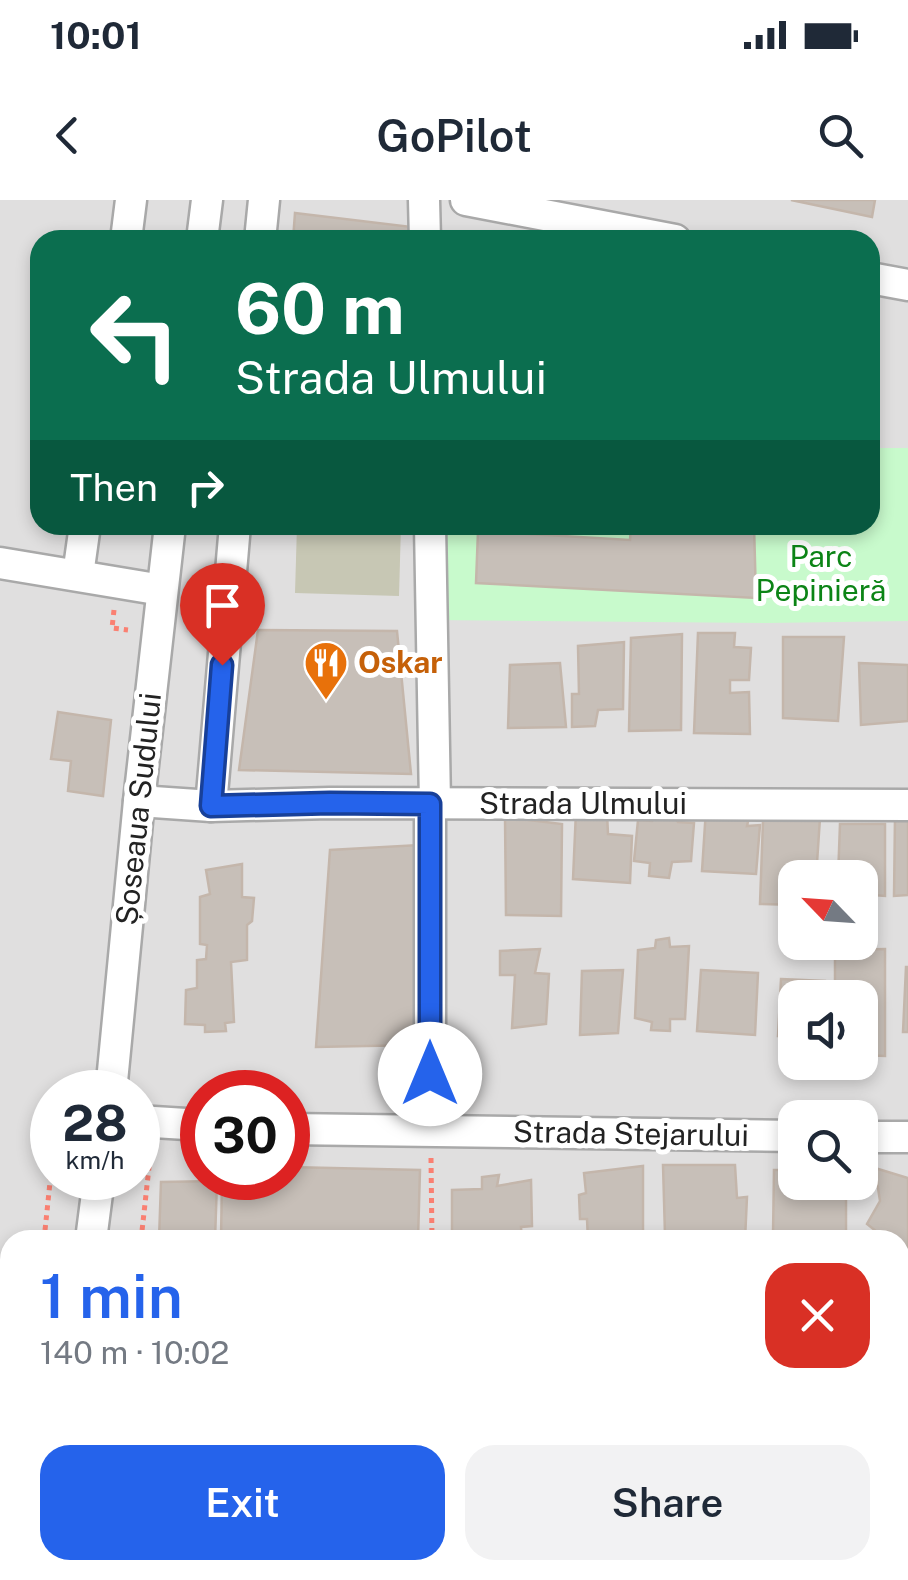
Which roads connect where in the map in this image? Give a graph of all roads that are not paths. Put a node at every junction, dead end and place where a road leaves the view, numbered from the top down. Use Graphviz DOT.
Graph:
graph roads {
  1 [pos="132,200"];
  2 [pos="207,200"];
  3 [pos="264,200"];
  4 [pos="424,200"];
  5 [pos="466,200"];
  6 [pos="128,230"];
  7 [pos="203,230"];
  8 [pos="261,230"];
  9 [pos="425,230"];
  10 [pos="623,230"];
  11 [pos="880,280"];
  12 [pos="908,285"];
  13 [pos="84,535"];
  14 [pos="169,535"];
  15 [pos="234,535"];
  16 [pos="430,535"];
  17 [pos="0,563"];
  18 [pos="78,575"];
  19 [pos="162,590"];
  20 [pos="138,802"];
  21 [pos="432,804"];
  22 [pos="908,804"];
  23 [pos="211,806"];
  24 [pos="114,1070"];
  25 [pos="310,1129"];
  26 [pos="430,1130"];
  27 [pos="778,1136"];
  28 [pos="878,1138"];
  29 [pos="908,1138"];
  30 [pos="96,1200"];
  31 [pos="92,1230"];
  1 -- 6 [label="street"];
  2 -- 7 [label="street"];
  3 -- 8 [label="street"];
  4 -- 9 [label="street"];
  5 -- 10 [label="street"];
  11 -- 12 [label="street"];
  13 -- 18 [label="street"];
  14 -- 19 [label="street, Șoseaua Sudului"];
  15 -- 23 [label="street"];
  16 -- 21 [label="street"];
  17 -- 18 [label="street"];
  18 -- 19 [label="street"];
  19 -- 20 [label="street, Șoseaua Sudului"];
  20 -- 23 [label="street, Strada Ulmului"];
  20 -- 24 [label="street, Șoseaua Sudului"];
  21 -- 22 [label="street, Strada Ulmului"];
  21 -- 23 [label="street, Strada Ulmului"];
  21 -- 26 [label="street"];
  25 -- 26 [label="street, Strada Stejarului"];
  26 -- 27 [label="street, Strada Stejarului"];
  28 -- 29 [label="street"];
  30 -- 31 [label="street"];
}
